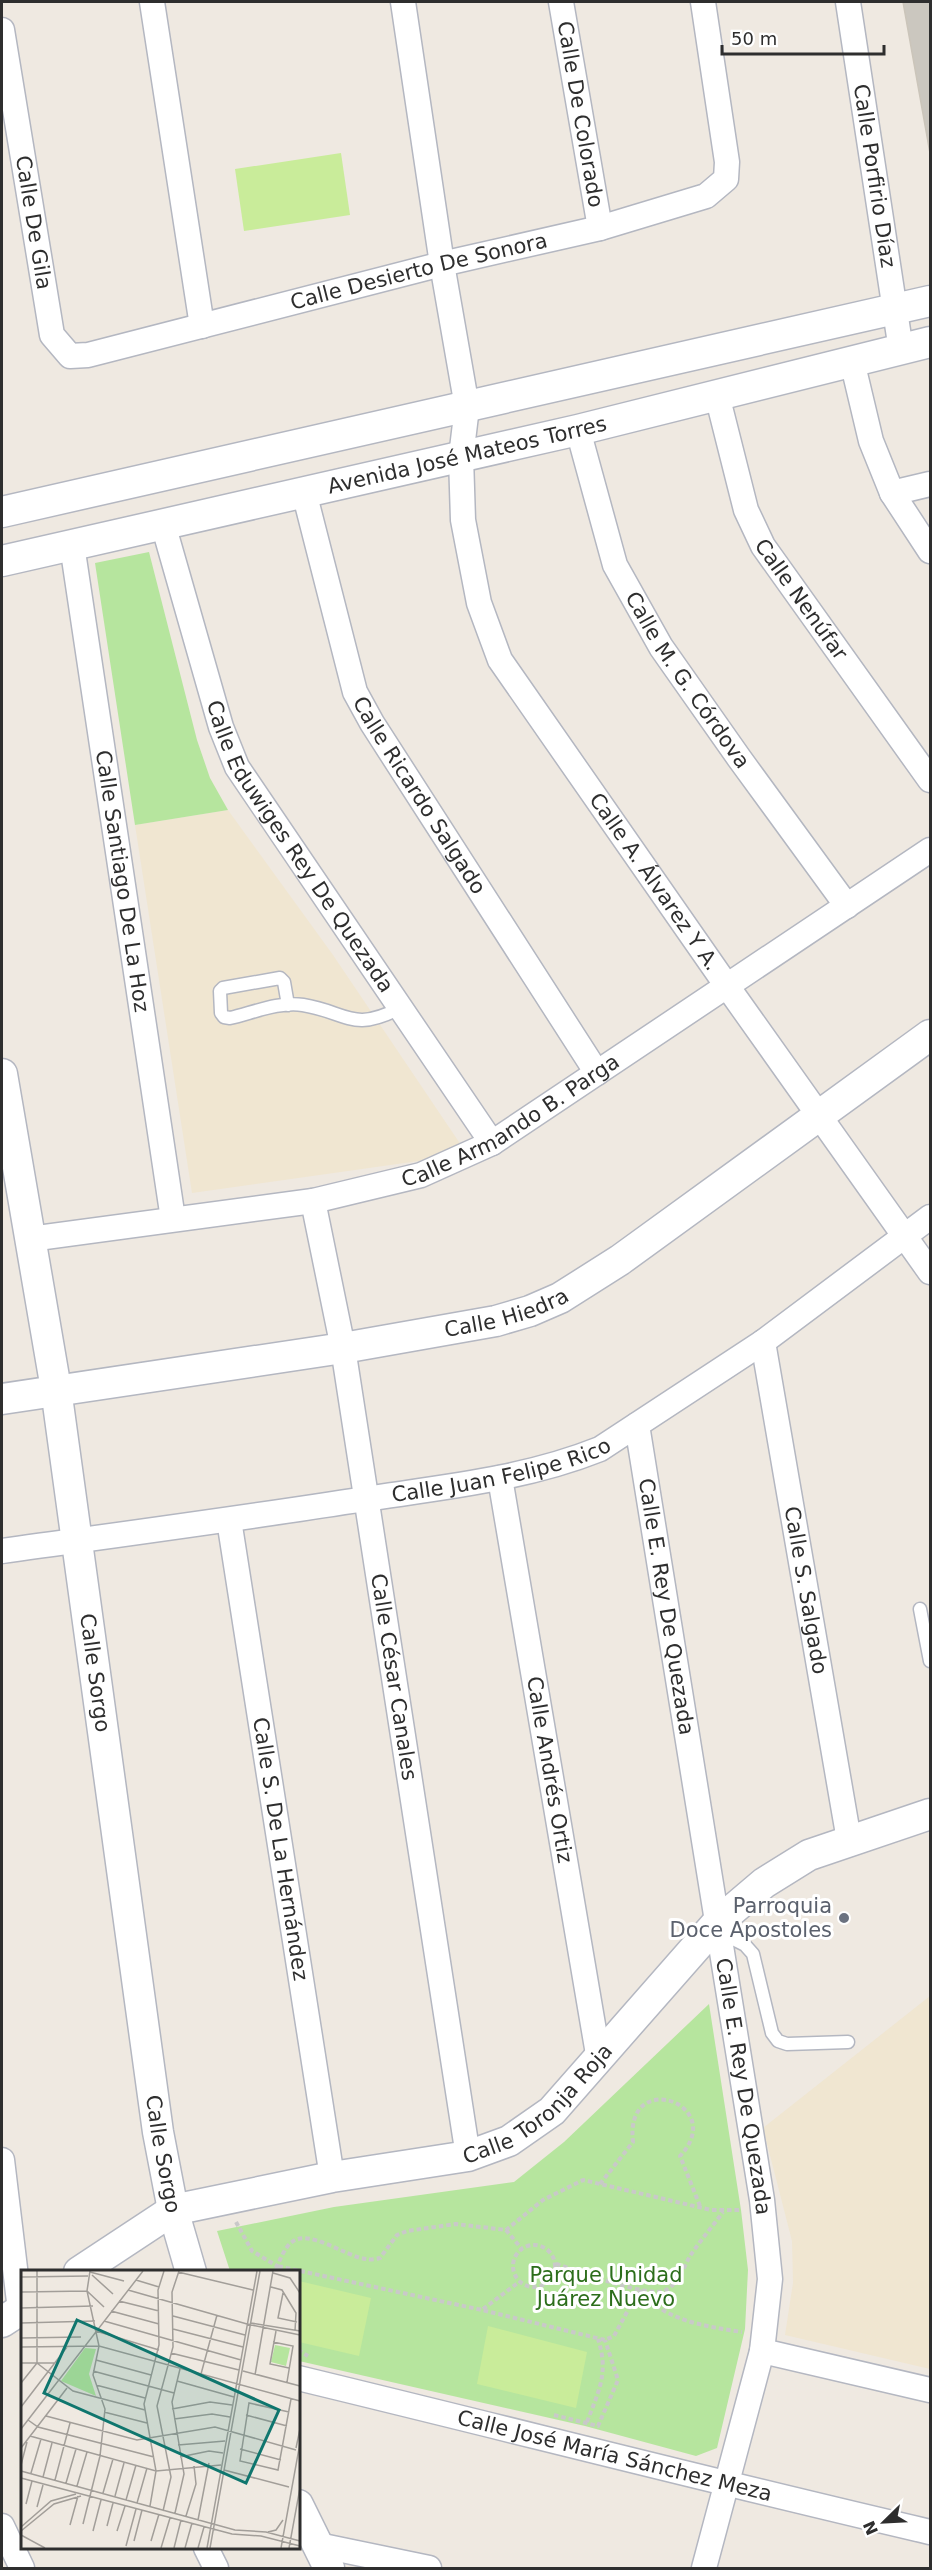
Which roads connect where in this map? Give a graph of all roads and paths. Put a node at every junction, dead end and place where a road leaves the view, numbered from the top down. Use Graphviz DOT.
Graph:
graph roads {
  1 [pos="152,2"];
  2 [pos="404,2"];
  3 [pos="561,2"];
  4 [pos="703,2"];
  5 [pos="848,2"];
  6 [pos="2,30"];
  7 [pos="600,228"];
  8 [pos="442,264"];
  9 [pos="930,301"];
  10 [pos="894,310"];
  11 [pos="202,326"];
  12 [pos="930,342"];
  13 [pos="901,350"];
  14 [pos="88,355"];
  15 [pos="852,361"];
  16 [pos="717,395"];
  17 [pos="467,407"];
  18 [pos="578,430"];
  19 [pos="461,457"];
  20 [pos="930,484"];
  21 [pos="304,492"];
  22 [pos="892,493"];
  23 [pos="2,512"];
  24 [pos="163,524"];
  25 [pos="72,545"];
  26 [pos="930,551"];
  27 [pos="2,561"];
  28 [pos="930,780"];
  29 [pos="930,850"];
  30 [pos="847,906"];
  31 [pos="727,986"];
  32 [pos="288,1005"];
  33 [pos="400,1008"];
  34 [pos="930,1035"];
  35 [pos="597,1073"];
  36 [pos="2,1074"];
  37 [pos="819,1116"];
  38 [pos="492,1143"];
  39 [pos="313,1201"];
  40 [pos="930,1217"];
  41 [pos="173,1219"];
  42 [pos="905,1235"];
  43 [pos="30,1239"];
  44 [pos="930,1272"];
  45 [pos="763,1342"];
  46 [pos="343,1348"];
  47 [pos="56,1389"];
  48 [pos="2,1399"];
  49 [pos="637,1425"];
  50 [pos="500,1479"];
  51 [pos="366,1499"];
  52 [pos="229,1520"];
  53 [pos="76,1541"];
  54 [pos="2,1551"];
  55 [pos="920,1609"];
  56 [pos="930,1661"];
  57 [pos="930,1814"];
  58 [pos="849,1840"];
  59 [pos="719,1927"];
  60 [pos="848,2042"];
  61 [pos="599,2060"];
  62 [pos="468,2156"];
  63 [pos="2,2160"];
  64 [pos="332,2177"];
  65 [pos="600,2184"];
  66 [pos="227,2198"];
  67 [pos="701,2207"];
  68 [pos="763,2208"];
  69 [pos="172,2210"];
  70 [pos="723,2211"];
  71 [pos="506,2230"];
  72 [pos="521,2248"];
  73 [pos="556,2264"];
  74 [pos="278,2266"];
  75 [pos="81,2270"];
  76 [pos="191,2270"];
  77 [pos="276,2270"];
  78 [pos="297,2270"];
  79 [pos="300,2271"];
  80 [pos="519,2282"];
  81 [pos="639,2290"];
  82 [pos="482,2310"];
  83 [pos="14,2312"];
  84 [pos="598,2338"];
  85 [pos="605,2340"];
  86 [pos="763,2344"];
  87 [pos="300,2378"];
  88 [pos="930,2390"];
  89 [pos="587,2422"];
  90 [pos="598,2426"];
  91 [pos="728,2485"];
  92 [pos="300,2509"];
  93 [pos="2,2526"];
  94 [pos="930,2532"];
  95 [pos="207,2549"];
  96 [pos="324,2557"];
  97 [pos="22,2568"];
  98 [pos="216,2568"];
  99 [pos="429,2568"];
  100 [pos="705,2568"];
  1 -- 11 [label="street"];
  2 -- 8 [label="street, Calle A. Álvarez Y A."];
  3 -- 7 [label="street, Calle De Colorado"];
  4 -- 7 [label="street, Calle Desierto De Sonora"];
  5 -- 10 [label="street, Calle Porfirio Díaz"];
  6 -- 14 [label="street, Calle De Gila"];
  7 -- 8 [label="street, Calle Desierto De Sonora"];
  8 -- 11 [label="street, Calle Desierto De Sonora"];
  8 -- 17 [label="street, Calle A. Álvarez Y A."];
  9 -- 10 [label="street"];
  10 -- 13 [label="street, Calle Porfirio Díaz"];
  10 -- 17 [label="street"];
  11 -- 14 [label="street, Calle Desierto De Sonora"];
  12 -- 13 [label="street, Avenida José Mateos Torres"];
  13 -- 15 [label="street, Avenida José Mateos Torres"];
  15 -- 16 [label="street, Avenida José Mateos Torres"];
  15 -- 22 [label="street"];
  16 -- 18 [label="street, Avenida José Mateos Torres"];
  16 -- 28 [label="street, Calle Nenúfar"];
  17 -- 19 [label="street, Calle A. Álvarez Y A."];
  17 -- 23 [label="street"];
  18 -- 19 [label="street, Avenida José Mateos Torres"];
  18 -- 30 [label="street, Calle M. G. Córdova"];
  19 -- 21 [label="street, Avenida José Mateos Torres"];
  19 -- 31 [label="street, Calle A. Álvarez Y A."];
  20 -- 22 [label="street"];
  21 -- 24 [label="street, Avenida José Mateos Torres"];
  21 -- 35 [label="street, Calle Ricardo Salgado"];
  22 -- 26 [label="street"];
  24 -- 25 [label="street, Avenida José Mateos Torres"];
  24 -- 33 [label="street, Calle Eduwiges Rey De Quezada"];
  25 -- 27 [label="street, Avenida José Mateos Torres"];
  25 -- 41 [label="street, Calle Santiago De La Hoz"];
  29 -- 30 [label="street, Calle Armando B. Parga"];
  30 -- 31 [label="street, Calle Armando B. Parga"];
  31 -- 35 [label="street, Calle Armando B. Parga"];
  31 -- 37 [label="street, Calle A. Álvarez Y A."];
  32 -- 32 [label="lane"];
  32 -- 33 [label="lane"];
  33 -- 38 [label="street, Calle Eduwiges Rey De Quezada"];
  34 -- 37 [label="street, Calle Hiedra"];
  35 -- 38 [label="street, Calle Armando B. Parga"];
  36 -- 43 [label="street, Calle Sorgo"];
  37 -- 42 [label="street, Calle A. Álvarez Y A."];
  37 -- 46 [label="street, Calle Hiedra"];
  38 -- 39 [label="street, Calle Armando B. Parga"];
  39 -- 41 [label="street, Calle Armando B. Parga"];
  39 -- 46 [label="street, Calle César Canales"];
  40 -- 42 [label="street, Calle Juan Felipe Rico"];
  41 -- 43 [label="street, Calle Armando B. Parga"];
  42 -- 44 [label="street, Calle A. Álvarez Y A."];
  42 -- 45 [label="street, Calle Juan Felipe Rico"];
  43 -- 47 [label="street, Calle Sorgo"];
  45 -- 49 [label="street, Calle Juan Felipe Rico"];
  45 -- 58 [label="street, Calle S. Salgado"];
  46 -- 47 [label="street, Calle Hiedra"];
  46 -- 51 [label="street, Calle César Canales"];
  47 -- 48 [label="street, Calle Hiedra"];
  47 -- 53 [label="street, Calle Sorgo"];
  49 -- 50 [label="street, Calle Juan Felipe Rico"];
  49 -- 59 [label="street, Calle E. Rey De Quezada"];
  50 -- 51 [label="street, Calle Juan Felipe Rico"];
  50 -- 61 [label="street, Calle Andrés Ortiz"];
  51 -- 52 [label="street, Calle Juan Felipe Rico"];
  51 -- 62 [label="street, Calle César Canales"];
  52 -- 53 [label="street, Calle Juan Felipe Rico"];
  52 -- 64 [label="street, Calle S. De La Hernández"];
  53 -- 54 [label="street, Calle Juan Felipe Rico"];
  53 -- 69 [label="street, Calle Sorgo"];
  55 -- 56 [label="lane"];
  57 -- 58 [label="street, Calle Toronja Roja"];
  58 -- 59 [label="street, Calle Toronja Roja"];
  59 -- 60 [label="lane"];
  59 -- 61 [label="street, Calle Toronja Roja"];
  59 -- 68 [label="street, Calle E. Rey De Quezada"];
  61 -- 62 [label="street, Calle Toronja Roja"];
  62 -- 64 [label="street, Calle Toronja Roja"];
  63 -- 83 [label="street"];
  64 -- 66 [label="street, Calle Toronja Roja"];
  65 -- 67 [label="path"];
  65 -- 67 [label="path"];
  65 -- 71 [label="path"];
  66 -- 69 [label="street, Calle Toronja Roja"];
  66 -- 74 [label="path"];
  67 -- 70 [label="path"];
  68 -- 70 [label="path"];
  68 -- 86 [label="street, Calle E. Rey De Quezada"];
  69 -- 75 [label="street, Calle Toronja Roja"];
  69 -- 76 [label="street, Calle Sorgo"];
  70 -- 81 [label="path"];
  71 -- 72 [label="path"];
  71 -- 74 [label="path"];
  72 -- 73 [label="path"];
  72 -- 80 [label="path"];
  73 -- 80 [label="path"];
  73 -- 81 [label="path"];
  74 -- 77 [label="path"];
  74 -- 78 [label="path"];
  79 -- 82 [label="path"];
  80 -- 82 [label="path"];
  81 -- 85 [label="path"];
  81 -- 86 [label="path"];
  82 -- 84 [label="path"];
  84 -- 85 [label="path"];
  84 -- 89 [label="path"];
  85 -- 90 [label="path"];
  86 -- 88 [label="street"];
  86 -- 91 [label="street, Calle E. Rey De Quezada"];
  87 -- 91 [label="street, Calle José María Sánchez Meza"];
  91 -- 94 [label="street, Calle José María Sánchez Meza"];
  91 -- 100 [label="street, Calle E. Rey De Quezada"];
  92 -- 96 [label="street"];
  93 -- 97 [label="street"];
  95 -- 98 [label="street"];
  96 -- 99 [label="street"];
}
